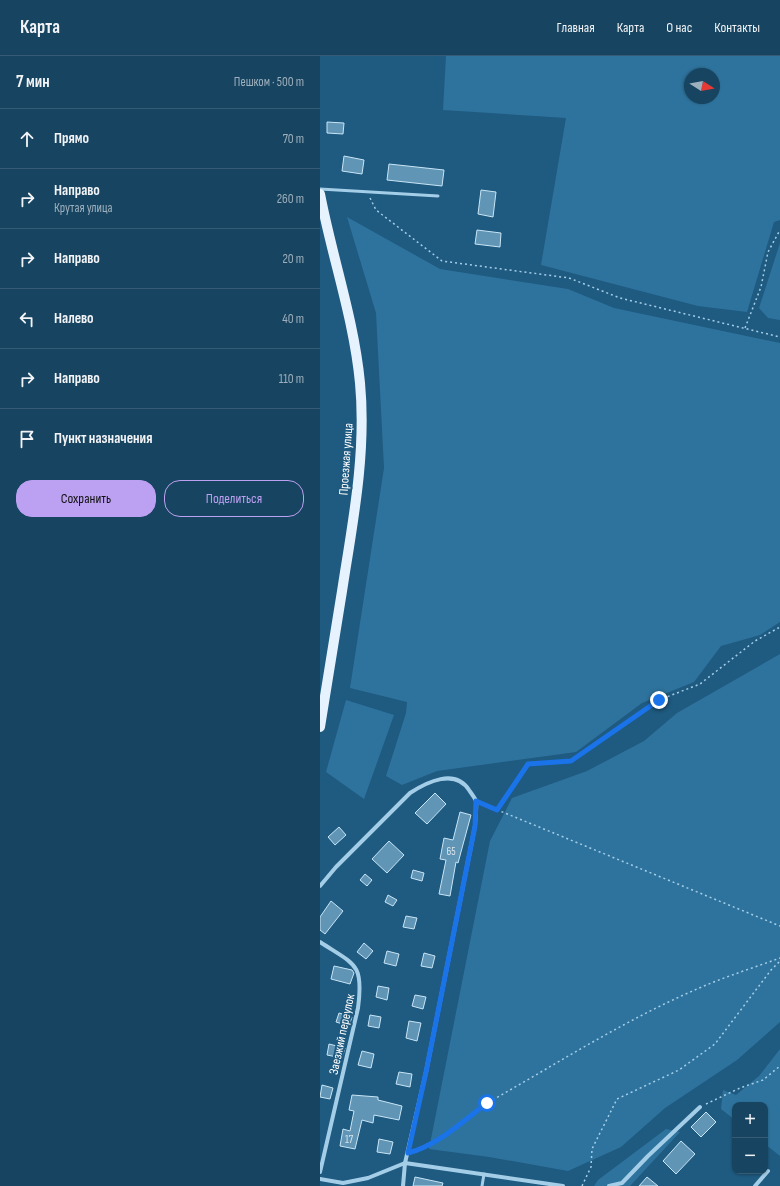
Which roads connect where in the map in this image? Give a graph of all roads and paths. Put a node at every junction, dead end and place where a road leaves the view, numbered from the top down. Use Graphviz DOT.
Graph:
graph roads {
  1 [pos="320,189"];
  2 [pos="368,192"];
  3 [pos="320,194"];
  4 [pos="438,196"];
  5 [pos="322,217"];
  6 [pos="780,230"];
  7 [pos="745,328"];
  8 [pos="780,337"];
  9 [pos="780,627"];
  10 [pos="320,727"];
  11 [pos="476,801"];
  12 [pos="497,810"];
  13 [pos="320,886"];
  14 [pos="780,926"];
  15 [pos="320,942"];
  16 [pos="780,960"];
  17 [pos="780,1066"];
  18 [pos="700,1107"];
  19 [pos="408,1153"];
  20 [pos="406,1163"];
  21 [pos="320,1172"];
  22 [pos="484,1174"];
  23 [pos="765,1174"];
  24 [pos="320,1179"];
  25 [pos="403,1186"];
  26 [pos="482,1186"];
  27 [pos="562,1186"];
  28 [pos="582,1186"];
  29 [pos="609,1186"];
  30 [pos="755,1186"];
  1 -- 2 [label="lane"];
  2 -- 4 [label="lane"];
  2 -- 7 [label="path"];
  3 -- 5 [label="main road, Проезжая улица"];
  5 -- 10 [label="main road, Проезжая улица"];
  6 -- 7 [label="path"];
  7 -- 8 [label="path"];
  9 -- 12 [label="path"];
  11 -- 12 [label="path"];
  11 -- 13 [label="street"];
  11 -- 19 [label="street"];
  12 -- 14 [label="path"];
  15 -- 21 [label="street, Заезжий переулок"];
  16 -- 19 [label="path"];
  16 -- 28 [label="path"];
  17 -- 18 [label="path"];
  18 -- 29 [label="street"];
  19 -- 20 [label="street"];
  20 -- 22 [label="street"];
  20 -- 24 [label="street"];
  20 -- 25 [label="street"];
  22 -- 26 [label="lane"];
  22 -- 27 [label="street"];
  23 -- 30 [label="street"];
}
